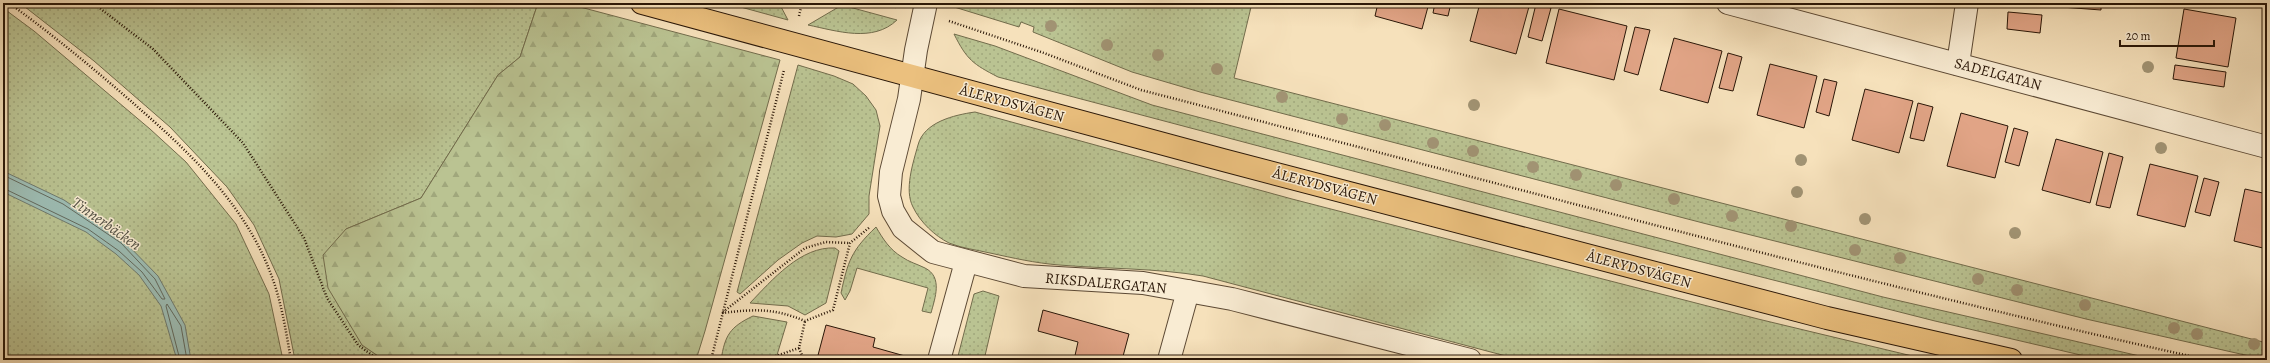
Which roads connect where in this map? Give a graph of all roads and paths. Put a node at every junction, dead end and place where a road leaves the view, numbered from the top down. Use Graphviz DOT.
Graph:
graph roads {
  1 [pos="9,3"];
  2 [pos="93,3"];
  3 [pos="642,3"];
  4 [pos="802,3"];
  5 [pos="881,3"];
  6 [pos="1728,3"];
  7 [pos="1966,3"];
  8 [pos="925,9"];
  9 [pos="797,21"];
  10 [pos="1958,64"];
  11 [pos="785,66"];
  12 [pos="912,76"];
  13 [pos="2267,147"];
  14 [pos="966,262"];
  15 [pos="1188,291"];
  16 [pos="722,313"];
  17 [pos="805,321"];
  18 [pos="799,348"];
  19 [pos="291,360"];
  20 [pos="379,360"];
  21 [pos="711,360"];
  22 [pos="764,360"];
  23 [pos="804,360"];
  24 [pos="939,360"];
  25 [pos="1169,360"];
  26 [pos="1470,360"];
  27 [pos="2011,360"];
  28 [pos="2208,360"];
  1 -- 19 [label="path"];
  2 -- 20 [label="path"];
  3 -- 12 [label="main road, ÅLERYDSVÄGEN"];
  4 -- 9 [label="path"];
  5 -- 8 [label="path"];
  6 -- 10 [label="street, SADELGATAN"];
  7 -- 10 [label="street"];
  8 -- 12 [label="street, RIKSDALERGATAN"];
  8 -- 28 [label="path"];
  10 -- 13 [label="street, SADELGATAN"];
  11 -- 16 [label="path"];
  12 -- 14 [label="street, RIKSDALERGATAN"];
  12 -- 27 [label="main road, ÅLERYDSVÄGEN"];
  14 -- 15 [label="street, RIKSDALERGATAN"];
  14 -- 24 [label="street"];
  15 -- 25 [label="street"];
  15 -- 26 [label="street, RIKSDALERGATAN"];
  16 -- 17 [label="path"];
  16 -- 17 [label="path"];
  16 -- 21 [label="path"];
  17 -- 18 [label="path"];
  18 -- 22 [label="path"];
  18 -- 23 [label="path"];
}
